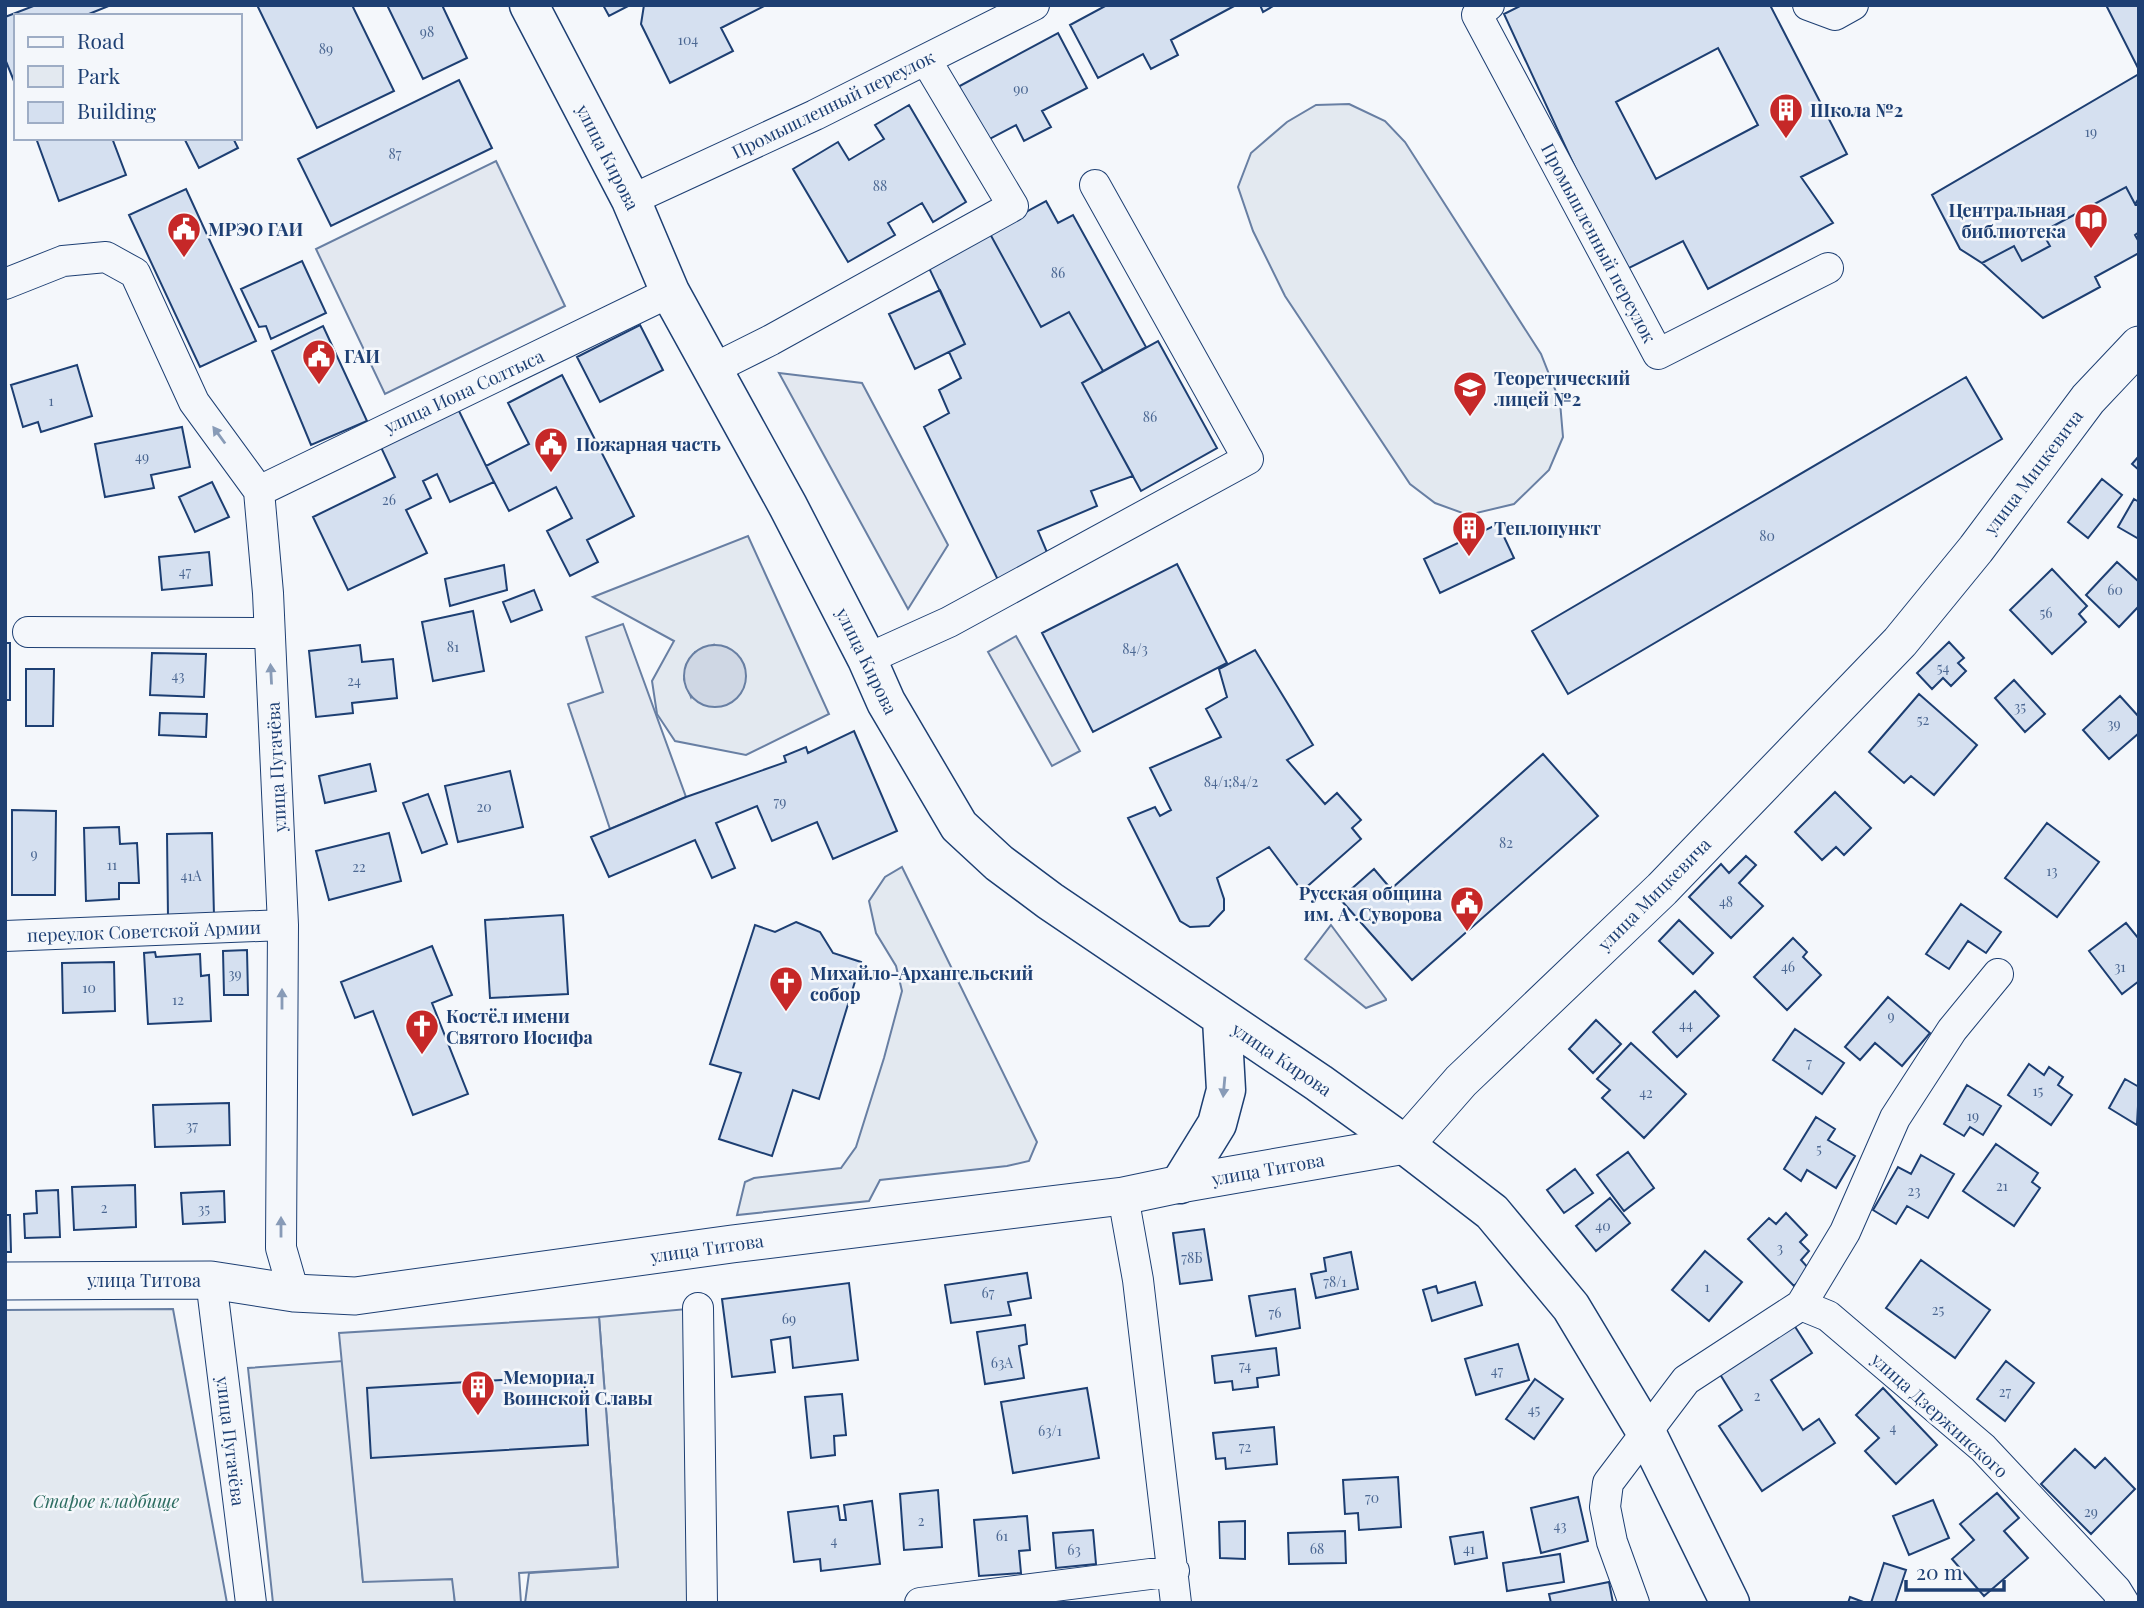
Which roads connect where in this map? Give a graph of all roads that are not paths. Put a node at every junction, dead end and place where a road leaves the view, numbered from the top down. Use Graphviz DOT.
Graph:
graph roads {
  1 [pos="529,5"];
  2 [pos="1034,5"];
  3 [pos="1489,5"];
  4 [pos="1853,5"];
  5 [pos="1808,6"];
  6 [pos="926,60"];
  7 [pos="1095,186"];
  8 [pos="631,200"];
  9 [pos="1828,268"];
  10 [pos="5,284"];
  11 [pos="670,292"];
  12 [pos="2139,345"];
  13 [pos="713,369"];
  14 [pos="258,491"];
  15 [pos="28,632"];
  16 [pos="270,632"];
  17 [pos="867,659"];
  18 [pos="283,925"];
  19 [pos="5,936"];
  20 [pos="1998,974"];
  21 [pos="1222,1019"];
  22 [pos="1405,1145"];
  23 [pos="1180,1184"];
  24 [pos="1123,1196"];
  25 [pos="211,1280"];
  26 [pos="5,1281"];
  27 [pos="294,1293"];
  28 [pos="1801,1305"];
  29 [pos="698,1308"];
  30 [pos="1646,1432"];
  31 [pos="1174,1572"];
  32 [pos="251,1603"];
  33 [pos="702,1603"];
  34 [pos="920,1603"];
  35 [pos="1176,1603"];
  36 [pos="1634,1603"];
  37 [pos="1730,1603"];
  38 [pos="2124,1603"];
  1 -- 8 [label="main road, улица Кирова"];
  2 -- 6 [label="street, Промышленный переулок"];
  3 -- 9 [label="street, Промышленный переулок"];
  4 -- 5 [label="street"];
  6 -- 8 [label="street, Промышленный переулок"];
  6 -- 13 [label="street"];
  7 -- 17 [label="street"];
  8 -- 11 [label="main road, улица Кирова"];
  14 -- 10 [label="street, one-way"];
  11 -- 13 [label="main road, улица Кирова"];
  11 -- 14 [label="street, улица Иона Солтыса"];
  12 -- 22 [label="street, улица Мицкевича"];
  13 -- 17 [label="main road, улица Кирова"];
  14 -- 16 [label="street, улица Пугачёва"];
  15 -- 16 [label="street"];
  18 -- 16 [label="street, улица Пугачёва, one-way"];
  17 -- 21 [label="main road, улица Кирова"];
  18 -- 19 [label="street, переулок Советской Армии"];
  27 -- 18 [label="street, улица Пугачёва, one-way"];
  20 -- 28 [label="street"];
  21 -- 22 [label="main road, улица Кирова"];
  21 -- 23 [label="main road, one-way"];
  22 -- 23 [label="street, улица Титова"];
  22 -- 30 [label="main road"];
  23 -- 24 [label="street, улица Титова"];
  24 -- 27 [label="street, улица Титова"];
  24 -- 31 [label="street"];
  25 -- 26 [label="street, улица Титова"];
  25 -- 27 [label="street, улица Титова"];
  25 -- 32 [label="street, улица Пугачёва"];
  28 -- 30 [label="street"];
  28 -- 38 [label="street, улица Дзержинского"];
  29 -- 33 [label="street"];
  30 -- 36 [label="street"];
  30 -- 37 [label="main road"];
  31 -- 34 [label="street"];
  31 -- 35 [label="street"];
}
